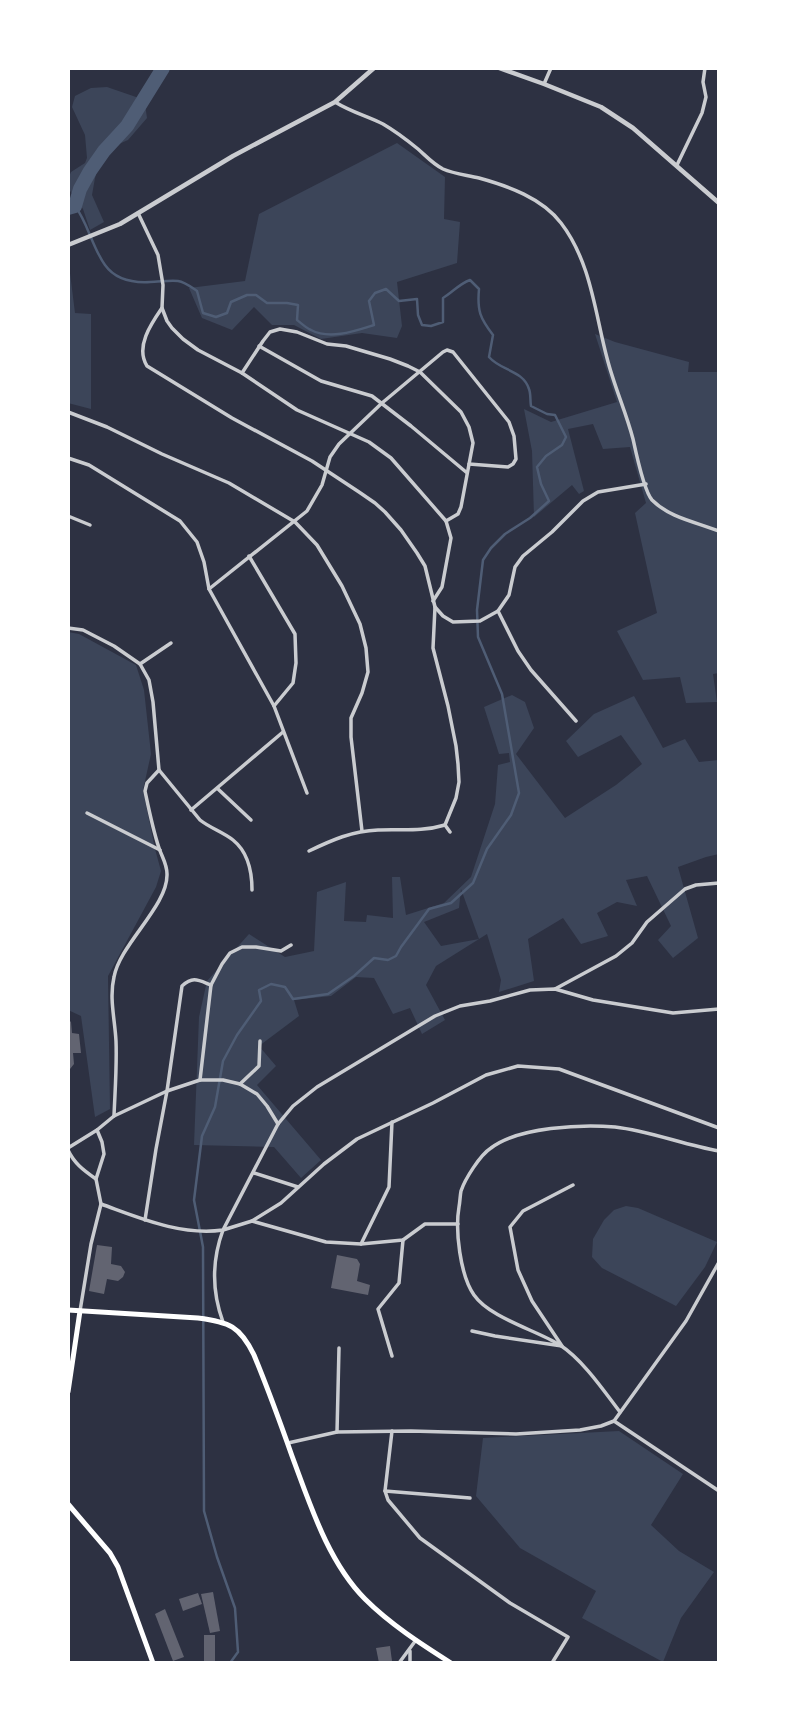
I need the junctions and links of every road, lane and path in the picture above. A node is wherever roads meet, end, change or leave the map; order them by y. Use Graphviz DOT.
graph roads {
  1 [pos="374,68"];
  2 [pos="499,68"];
  3 [pos="551,68"];
  4 [pos="705,68"];
  5 [pos="544,84"];
  6 [pos="335,102"];
  7 [pos="677,165"];
  8 [pos="719,202"];
  9 [pos="138,213"];
  10 [pos="68,245"];
  11 [pos="162,308"];
  12 [pos="259,346"];
  13 [pos="419,372"];
  14 [pos="242,373"];
  15 [pos="382,403"];
  16 [pos="68,412"];
  17 [pos="350,433"];
  18 [pos="68,458"];
  19 [pos="469,464"];
  20 [pos="326,470"];
  21 [pos="466,472"];
  22 [pos="646,484"];
  23 [pos="68,516"];
  24 [pos="446,521"];
  25 [pos="295,522"];
  26 [pos="90,525"];
  27 [pos="719,531"];
  28 [pos="249,556"];
  29 [pos="209,589"];
  30 [pos="433,601"];
  31 [pos="435,607"];
  32 [pos="498,611"];
  33 [pos="68,628"];
  34 [pos="171,643"];
  35 [pos="140,664"];
  36 [pos="274,706"];
  37 [pos="576,721"];
  38 [pos="283,732"];
  39 [pos="159,770"];
  40 [pos="218,789"];
  41 [pos="307,793"];
  42 [pos="191,810"];
  43 [pos="87,813"];
  44 [pos="251,820"];
  45 [pos="445,825"];
  46 [pos="362,831"];
  47 [pos="450,832"];
  48 [pos="160,850"];
  49 [pos="309,851"];
  50 [pos="719,883"];
  51 [pos="252,890"];
  52 [pos="291,945"];
  53 [pos="211,985"];
  54 [pos="555,989"];
  55 [pos="719,1009"];
  56 [pos="260,1041"];
  57 [pos="200,1080"];
  58 [pos="240,1084"];
  59 [pos="167,1091"];
  60 [pos="114,1116"];
  61 [pos="393,1122"];
  62 [pos="278,1124"];
  63 [pos="719,1128"];
  64 [pos="97,1130"];
  65 [pos="68,1149"];
  66 [pos="719,1151"];
  67 [pos="253,1173"];
  68 [pos="96,1179"];
  69 [pos="573,1185"];
  70 [pos="298,1187"];
  71 [pos="101,1204"];
  72 [pos="145,1220"];
  73 [pos="252,1221"];
  74 [pos="458,1224"];
  75 [pos="223,1230"];
  76 [pos="403,1240"];
  77 [pos="361,1244"];
  78 [pos="719,1262"];
  79 [pos="68,1310"];
  80 [pos="80,1311"];
  81 [pos="223,1322"];
  82 [pos="472,1331"];
  83 [pos="562,1346"];
  84 [pos="339,1348"];
  85 [pos="392,1356"];
  86 [pos="68,1392"];
  87 [pos="620,1412"];
  88 [pos="614,1421"];
  89 [pos="392,1431"];
  90 [pos="337,1432"];
  91 [pos="288,1443"];
  92 [pos="385,1491"];
  93 [pos="719,1492"];
  94 [pos="470,1498"];
  95 [pos="68,1504"];
  96 [pos="416,1640"];
  97 [pos="410,1649"];
  98 [pos="153,1663"];
  99 [pos="399,1663"];
  100 [pos="410,1663"];
  101 [pos="451,1663"];
  102 [pos="552,1663"];
  1 -- 6 [label="street"];
  2 -- 5 [label="street"];
  3 -- 5 [label="street"];
  4 -- 7 [label="street"];
  5 -- 7 [label="street"];
  6 -- 9 [label="street"];
  6 -- 22 [label="street"];
  7 -- 8 [label="street"];
  9 -- 10 [label="street"];
  9 -- 11 [label="street"];
  11 -- 14 [label="street"];
  11 -- 20 [label="street"];
  12 -- 13 [label="street"];
  12 -- 14 [label="street"];
  12 -- 15 [label="street"];
  13 -- 15 [label="street"];
  13 -- 19 [label="street"];
  13 -- 19 [label="street"];
  14 -- 17 [label="street"];
  15 -- 17 [label="street"];
  15 -- 21 [label="street"];
  16 -- 25 [label="street"];
  17 -- 20 [label="street"];
  17 -- 24 [label="street"];
  18 -- 29 [label="street"];
  19 -- 21 [label="street"];
  20 -- 25 [label="street"];
  20 -- 30 [label="street"];
  21 -- 24 [label="street"];
  22 -- 27 [label="street"];
  22 -- 32 [label="street"];
  23 -- 26 [label="street"];
  24 -- 30 [label="street"];
  25 -- 28 [label="street"];
  25 -- 46 [label="street"];
  28 -- 29 [label="street"];
  28 -- 36 [label="street"];
  29 -- 36 [label="street"];
  30 -- 31 [label="street"];
  31 -- 32 [label="street"];
  31 -- 45 [label="street"];
  32 -- 37 [label="street"];
  33 -- 35 [label="street"];
  34 -- 35 [label="street"];
  35 -- 39 [label="street"];
  36 -- 38 [label="street"];
  38 -- 40 [label="street"];
  38 -- 41 [label="street"];
  39 -- 42 [label="street"];
  39 -- 48 [label="street"];
  40 -- 42 [label="street"];
  40 -- 44 [label="street"];
  42 -- 51 [label="street"];
  43 -- 48 [label="street"];
  45 -- 46 [label="street"];
  45 -- 47 [label="street"];
  46 -- 49 [label="street"];
  48 -- 60 [label="street"];
  50 -- 54 [label="street"];
  52 -- 53 [label="street"];
  53 -- 57 [label="street"];
  53 -- 59 [label="street"];
  54 -- 55 [label="street"];
  54 -- 62 [label="street"];
  56 -- 58 [label="street"];
  57 -- 58 [label="street"];
  57 -- 59 [label="street"];
  58 -- 62 [label="street"];
  59 -- 60 [label="street"];
  59 -- 72 [label="street"];
  60 -- 64 [label="street"];
  61 -- 63 [label="street"];
  61 -- 70 [label="street"];
  61 -- 77 [label="street"];
  62 -- 67 [label="street"];
  64 -- 65 [label="street"];
  64 -- 68 [label="street"];
  65 -- 68 [label="street"];
  66 -- 74 [label="street"];
  67 -- 70 [label="street"];
  67 -- 75 [label="street"];
  68 -- 71 [label="street"];
  69 -- 83 [label="street"];
  70 -- 73 [label="street"];
  71 -- 72 [label="street"];
  71 -- 80 [label="street"];
  72 -- 75 [label="street"];
  73 -- 75 [label="street"];
  73 -- 77 [label="street"];
  74 -- 76 [label="street"];
  74 -- 83 [label="street"];
  75 -- 81 [label="street"];
  76 -- 77 [label="street"];
  76 -- 85 [label="street"];
  78 -- 87 [label="street"];
  79 -- 80 [label="main road"];
  80 -- 81 [label="main road"];
  80 -- 86 [label="main road"];
  81 -- 91 [label="main road"];
  82 -- 83 [label="street"];
  83 -- 87 [label="street"];
  84 -- 90 [label="street"];
  87 -- 88 [label="street"];
  88 -- 89 [label="street"];
  88 -- 93 [label="street"];
  89 -- 90 [label="street"];
  89 -- 92 [label="street"];
  90 -- 91 [label="street"];
  91 -- 96 [label="main road"];
  92 -- 94 [label="street"];
  92 -- 102 [label="street"];
  95 -- 98 [label="main road"];
  96 -- 97 [label="street"];
  96 -- 101 [label="main road"];
  97 -- 99 [label="street"];
  97 -- 100 [label="street"];
}
